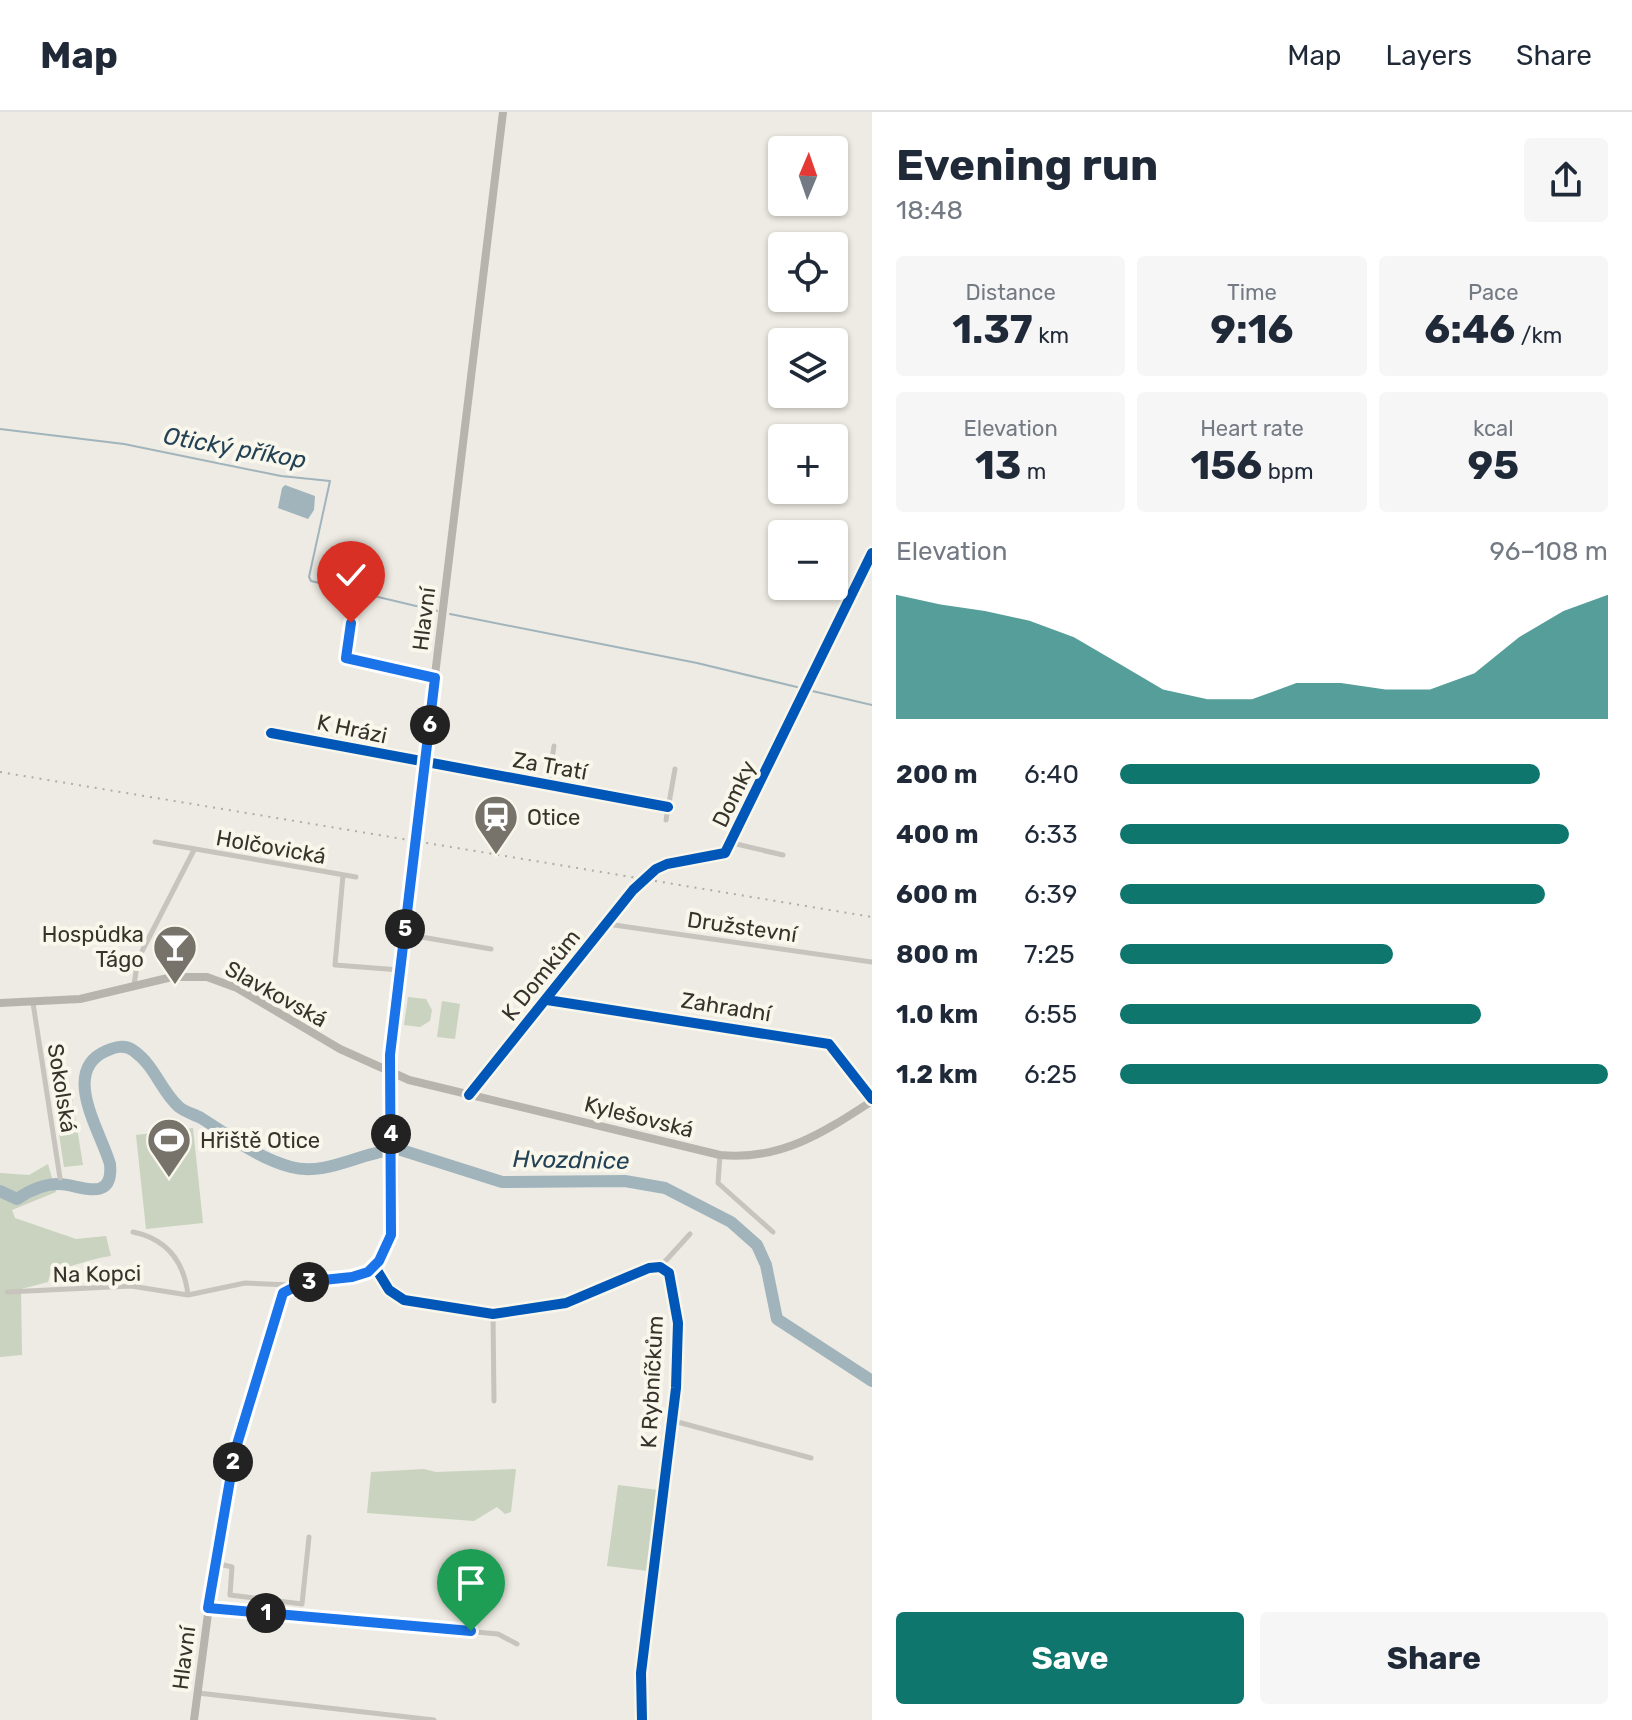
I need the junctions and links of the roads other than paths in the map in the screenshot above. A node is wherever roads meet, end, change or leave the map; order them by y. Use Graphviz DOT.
graph roads {
  1 [pos="503,112"];
  2 [pos="351,623"];
  3 [pos="815,671"];
  4 [pos="435,678"];
  5 [pos="271,733"];
  6 [pos="554,746"];
  7 [pos="425,764"];
  8 [pos="675,769"];
  9 [pos="548,786"];
  10 [pos="668,807"];
  11 [pos="666,820"];
  12 [pos="155,842"];
  13 [pos="732,843"];
  14 [pos="194,850"];
  15 [pos="783,855"];
  16 [pos="343,875"];
  17 [pos="356,877"];
  18 [pos="643,881"];
  19 [pos="607,924"];
  20 [pos="404,934"];
  21 [pos="491,949"];
  22 [pos="872,962"];
  23 [pos="401,970"];
  24 [pos="134,986"];
  25 [pos="547,1000"];
  26 [pos="0,1003"];
  27 [pos="33,1003"];
  28 [pos="389,1072"];
  29 [pos="469,1095"];
  30 [pos="872,1100"];
  31 [pos="720,1155"];
  32 [pos="60,1178"];
  33 [pos="133,1232"];
  34 [pos="773,1232"];
  35 [pos="690,1234"];
  36 [pos="375,1267"];
  37 [pos="660,1267"];
  38 [pos="292,1285"];
  39 [pos="7,1292"];
  40 [pos="188,1295"];
  41 [pos="493,1314"];
  42 [pos="494,1401"];
  43 [pos="674,1421"];
  44 [pos="811,1458"];
  45 [pos="309,1537"];
  46 [pos="215,1563"];
  47 [pos="208,1608"];
  48 [pos="517,1644"];
  49 [pos="197,1693"];
  50 [pos="194,1720"];
  51 [pos="434,1720"];
  52 [pos="642,1720"];
  1 -- 4 [label="main road, Hlavní"];
  2 -- 4 [label="street"];
  3 -- 13 [label="street, Domky"];
  4 -- 7 [label="main road, Hlavní"];
  5 -- 7 [label="street, K Hrázi"];
  6 -- 9 [label="street, Za Tratí"];
  7 -- 9 [label="street, Za Tratí"];
  7 -- 20 [label="main road, Hlavní"];
  8 -- 10 [label="street"];
  9 -- 10 [label="street, Za Tratí"];
  10 -- 11 [label="street"];
  12 -- 14 [label="street, Holčovická"];
  13 -- 15 [label="street, Domky"];
  13 -- 18 [label="street, Domky"];
  14 -- 16 [label="street, Holčovická"];
  14 -- 24 [label="street, Holčovická"];
  16 -- 17 [label="street, Holčovická"];
  16 -- 23 [label="street, Holčovická"];
  18 -- 19 [label="street, K Domkům"];
  19 -- 22 [label="street, Družstevní"];
  19 -- 25 [label="street, K Domkům"];
  20 -- 21 [label="street"];
  20 -- 23 [label="main road, Hlavní"];
  23 -- 28 [label="main road, Hlavní"];
  24 -- 27 [label="main road, Slavkovská"];
  24 -- 28 [label="main road, Slavkovská"];
  25 -- 29 [label="street, K Domkům"];
  25 -- 30 [label="street, Zahradní"];
  26 -- 27 [label="main road, Slavkovská"];
  27 -- 32 [label="street, Sokolská"];
  28 -- 29 [label="main road, Kylešovská"];
  28 -- 36 [label="main road, Hlavní"];
  29 -- 31 [label="main road, Kylešovská"];
  30 -- 31 [label="main road, Kylešovská"];
  31 -- 34 [label="street"];
  33 -- 40 [label="street, Na Kopci"];
  35 -- 37 [label="street"];
  36 -- 38 [label="main road"];
  36 -- 41 [label="main road"];
  37 -- 41 [label="main road"];
  37 -- 43 [label="main road, K Rybníčkům"];
  38 -- 40 [label="street, Na Kopci"];
  38 -- 46 [label="main road, Hlavní"];
  39 -- 40 [label="street, Na Kopci"];
  41 -- 42 [label="street"];
  43 -- 44 [label="street, K Rybníčkům"];
  43 -- 52 [label="main road, K Rybníčkům"];
  45 -- 46 [label="street"];
  46 -- 47 [label="main road, Hlavní"];
  47 -- 48 [label="street"];
  47 -- 49 [label="main road, Hlavní"];
  49 -- 50 [label="main road, Hlavní"];
  49 -- 51 [label="street"];
}
